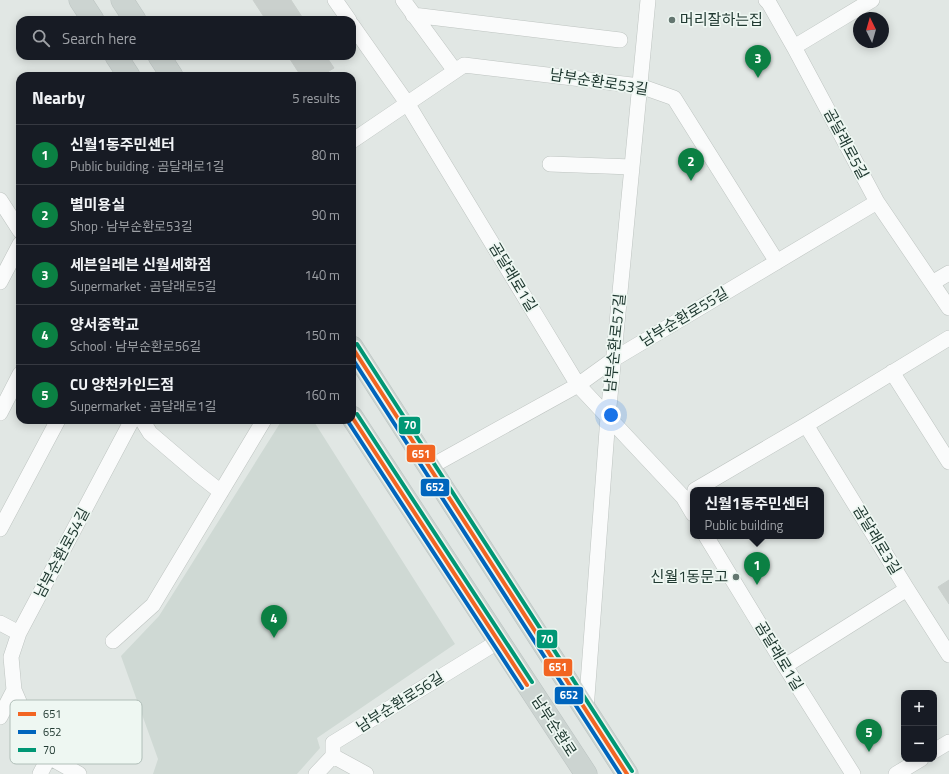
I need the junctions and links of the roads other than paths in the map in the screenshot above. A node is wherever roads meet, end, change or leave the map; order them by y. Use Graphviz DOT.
graph roads {
  1 [pos="80,0"];
  2 [pos="122,0"];
  3 [pos="335,0"];
  4 [pos="403,0"];
  5 [pos="648,0"];
  6 [pos="766,0"];
  7 [pos="872,0"];
  8 [pos="413,15"];
  9 [pos="90,16"];
  10 [pos="132,16"];
  11 [pos="346,16"];
  12 [pos="356,31"];
  13 [pos="620,40"];
  14 [pos="794,47"];
  15 [pos="119,60"];
  16 [pos="162,60"];
  17 [pos="455,71"];
  18 [pos="126,72"];
  19 [pos="169,72"];
  20 [pos="640,86"];
  21 [pos="407,104"];
  22 [pos="356,138"];
  23 [pos="550,164"];
  24 [pos="632,167"];
  25 [pos="0,200"];
  26 [pos="877,202"];
  27 [pos="16,225"];
  28 [pos="16,252"];
  29 [pos="777,262"];
  30 [pos="949,273"];
  31 [pos="0,282"];
  32 [pos="932,283"];
  33 [pos="949,308"];
  34 [pos="949,338"];
  35 [pos="356,353"];
  36 [pos="614,359"];
  37 [pos="892,372"];
  38 [pos="16,382"];
  39 [pos="578,385"];
  40 [pos="0,413"];
  41 [pos="608,417"];
  42 [pos="356,423"];
  43 [pos="56,424"];
  44 [pos="130,424"];
  45 [pos="144,424"];
  46 [pos="262,424"];
  47 [pos="806,425"];
  48 [pos="949,462"];
  49 [pos="430,467"];
  50 [pos="700,487"];
  51 [pos="221,492"];
  52 [pos="690,493"];
  53 [pos="0,529"];
  54 [pos="708,539"];
  55 [pos="907,589"];
  56 [pos="0,623"];
  57 [pos="19,633"];
  58 [pos="113,641"];
  59 [pos="499,641"];
  60 [pos="949,655"];
  61 [pos="784,666"];
  62 [pos="14,690"];
  63 [pos="18,700"];
  64 [pos="586,710"];
  65 [pos="0,717"];
  66 [pos="949,742"];
  67 [pos="937,749"];
  68 [pos="333,756"];
  69 [pos="916,762"];
  70 [pos="45,764"];
  71 [pos="61,764"];
  72 [pos="40,774"];
  73 [pos="79,774"];
  74 [pos="316,774"];
  75 [pos="366,774"];
  76 [pos="586,774"];
  77 [pos="627,774"];
  78 [pos="853,774"];
  79 [pos="896,774"];
  1 -- 9 [label="main road"];
  2 -- 10 [label="main road"];
  3 -- 11 [label="street"];
  4 -- 8 [label="street"];
  5 -- 20 [label="street, 남부순환로57길"];
  6 -- 14 [label="street, 곰달래로5길"];
  7 -- 14 [label="street"];
  8 -- 13 [label="street"];
  8 -- 17 [label="street"];
  12 -- 21 [label="street, 곰달래로1길"];
  14 -- 26 [label="street, 곰달래로5길"];
  15 -- 18 [label="main road"];
  16 -- 19 [label="main road"];
  17 -- 20 [label="street, 남부순환로53길"];
  17 -- 21 [label="street, 남부순환로53길"];
  20 -- 24 [label="street, 남부순환로57길"];
  20 -- 29 [label="street, 남부순환로53길"];
  21 -- 22 [label="street, 남부순환로53길"];
  21 -- 39 [label="street, 곰달래로1길"];
  23 -- 24 [label="street"];
  24 -- 36 [label="street, 남부순환로57길"];
  25 -- 27 [label="street"];
  26 -- 29 [label="street, 남부순환로55길"];
  26 -- 32 [label="street, 곰달래로5길"];
  28 -- 31 [label="street"];
  29 -- 36 [label="street, 남부순환로55길"];
  30 -- 32 [label="street"];
  32 -- 33 [label="street, 곰달래로5길"];
  34 -- 37 [label="street"];
  35 -- 49 [label="main road"];
  36 -- 39 [label="street, 남부순환로55길"];
  36 -- 41 [label="street, 남부순환로57길"];
  37 -- 47 [label="street"];
  37 -- 48 [label="street"];
  38 -- 40 [label="street"];
  39 -- 41 [label="street, 곰달래로1길"];
  39 -- 49 [label="street, 남부순환로55길"];
  41 -- 52 [label="street, 곰달래로1길"];
  41 -- 64 [label="street, 남부순환로57길"];
  42 -- 59 [label="main road, 남부순환로"];
  43 -- 53 [label="street"];
  44 -- 57 [label="street, 남부순환로54길"];
  45 -- 51 [label="street"];
  46 -- 51 [label="street"];
  47 -- 50 [label="street"];
  47 -- 55 [label="street, 곰달래로3길"];
  49 -- 64 [label="main road"];
  51 -- 58 [label="street"];
  54 -- 61 [label="street, 곰달래로1길"];
  55 -- 60 [label="street, 곰달래로3길"];
  55 -- 61 [label="street"];
  56 -- 57 [label="street"];
  57 -- 62 [label="street, 남부순환로54길"];
  59 -- 68 [label="street, 남부순환로56길"];
  59 -- 76 [label="main road, 남부순환로"];
  61 -- 78 [label="street, 곰달래로1길"];
  62 -- 63 [label="street, 남부순환로54길"];
  62 -- 65 [label="street"];
  64 -- 77 [label="main road"];
  66 -- 67 [label="street"];
  68 -- 74 [label="street, 남부순환로56길"];
  68 -- 75 [label="street"];
  69 -- 79 [label="street"];
  70 -- 72 [label="street"];
  71 -- 73 [label="street, 남부순환로54길"];
}
